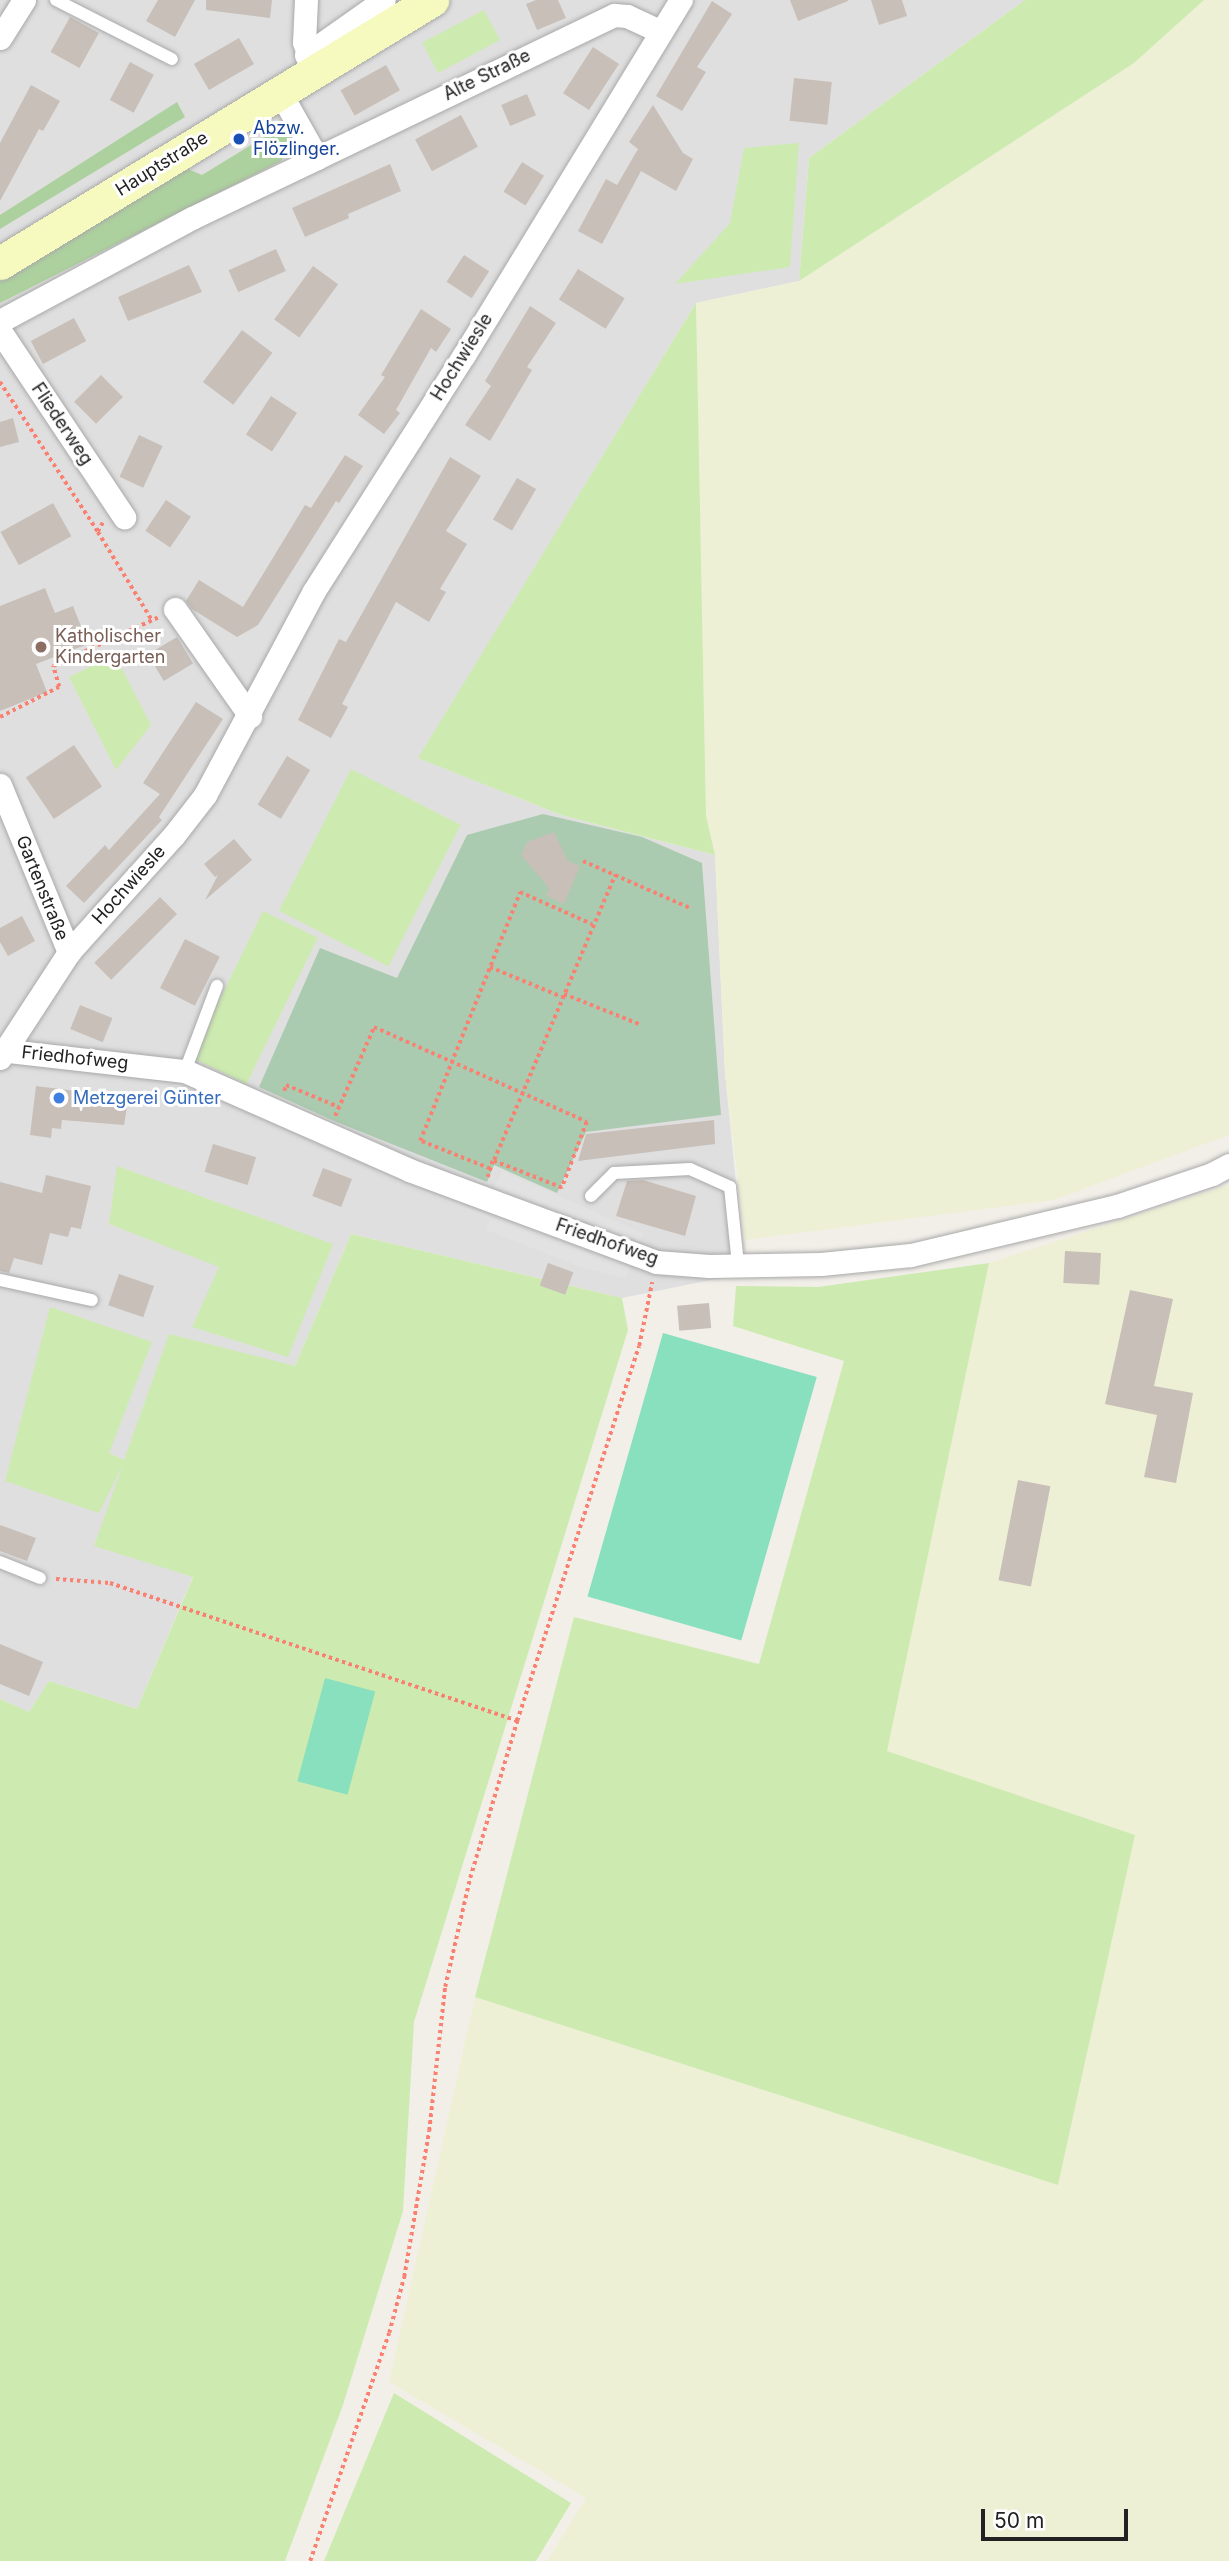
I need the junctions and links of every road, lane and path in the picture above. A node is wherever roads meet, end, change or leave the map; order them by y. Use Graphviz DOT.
graph roads {
  1 [pos="24,0"];
  2 [pos="56,0"];
  3 [pos="306,0"];
  4 [pos="384,0"];
  5 [pos="432,0"];
  6 [pos="681,0"];
  7 [pos="659,31"];
  8 [pos="0,38"];
  9 [pos="172,59"];
  10 [pos="311,64"];
  11 [pos="281,94"];
  12 [pos="317,158"];
  13 [pos="0,263"];
  14 [pos="0,321"];
  15 [pos="0,331"];
  16 [pos="0,382"];
  17 [pos="118,509"];
  18 [pos="98,532"];
  19 [pos="175,610"];
  20 [pos="152,620"];
  21 [pos="250,716"];
  22 [pos="0,717"];
  23 [pos="0,785"];
  24 [pos="583,861"];
  25 [pos="615,875"];
  26 [pos="690,908"];
  27 [pos="592,924"];
  28 [pos="69,952"];
  29 [pos="490,967"];
  30 [pos="218,986"];
  31 [pos="563,995"];
  32 [pos="639,1024"];
  33 [pos="1,1053"];
  34 [pos="452,1062"];
  35 [pos="185,1071"];
  36 [pos="523,1093"];
  37 [pos="339,1107"];
  38 [pos="275,1111"];
  39 [pos="328,1134"];
  40 [pos="493,1161"];
  41 [pos="1229,1165"];
  42 [pos="490,1169"];
  43 [pos="591,1196"];
  44 [pos="480,1197"];
  45 [pos="656,1262"];
  46 [pos="738,1265"];
  47 [pos="0,1280"];
  48 [pos="92,1300"];
  49 [pos="0,1562"];
  50 [pos="40,1578"];
  51 [pos="517,1721"];
  52 [pos="310,2561"];
  1 -- 8 [label="street"];
  2 -- 9 [label="lane"];
  3 -- 10 [label="street"];
  4 -- 10 [label="street"];
  5 -- 10 [label="street, Hauptstraße"];
  6 -- 7 [label="street, Hochwiesle"];
  7 -- 12 [label="street, Alte Straße"];
  7 -- 21 [label="street, Hochwiesle"];
  10 -- 11 [label="street, Hauptstraße"];
  11 -- 12 [label="street"];
  11 -- 13 [label="street, Hauptstraße"];
  12 -- 14 [label="street, Alte Straße"];
  15 -- 17 [label="street, Fliederweg"];
  16 -- 18 [label="path"];
  17 -- 18 [label="path"];
  18 -- 20 [label="path"];
  19 -- 20 [label="path"];
  19 -- 21 [label="street"];
  20 -- 22 [label="path"];
  21 -- 28 [label="street, Hochwiesle"];
  23 -- 28 [label="street, Gartenstraße"];
  24 -- 25 [label="path"];
  25 -- 26 [label="path"];
  25 -- 27 [label="path"];
  27 -- 29 [label="path"];
  27 -- 31 [label="path"];
  28 -- 33 [label="street, Hochwiesle"];
  29 -- 31 [label="path"];
  29 -- 34 [label="path"];
  30 -- 35 [label="lane"];
  31 -- 32 [label="path"];
  31 -- 36 [label="path"];
  33 -- 35 [label="street, Friedhofweg"];
  34 -- 36 [label="path"];
  34 -- 37 [label="path"];
  34 -- 42 [label="path"];
  35 -- 38 [label="street, Friedhofweg"];
  36 -- 40 [label="path"];
  36 -- 40 [label="path"];
  37 -- 38 [label="path"];
  37 -- 39 [label="path"];
  38 -- 39 [label="street, Friedhofweg"];
  39 -- 44 [label="street, Friedhofweg"];
  40 -- 42 [label="path"];
  41 -- 46 [label="street, Friedhofweg"];
  42 -- 44 [label="path"];
  43 -- 46 [label="lane"];
  44 -- 45 [label="street, Friedhofweg"];
  45 -- 46 [label="street, Friedhofweg"];
  45 -- 51 [label="path"];
  47 -- 48 [label="lane"];
  49 -- 50 [label="lane"];
  50 -- 51 [label="path"];
  51 -- 52 [label="path"];
}
